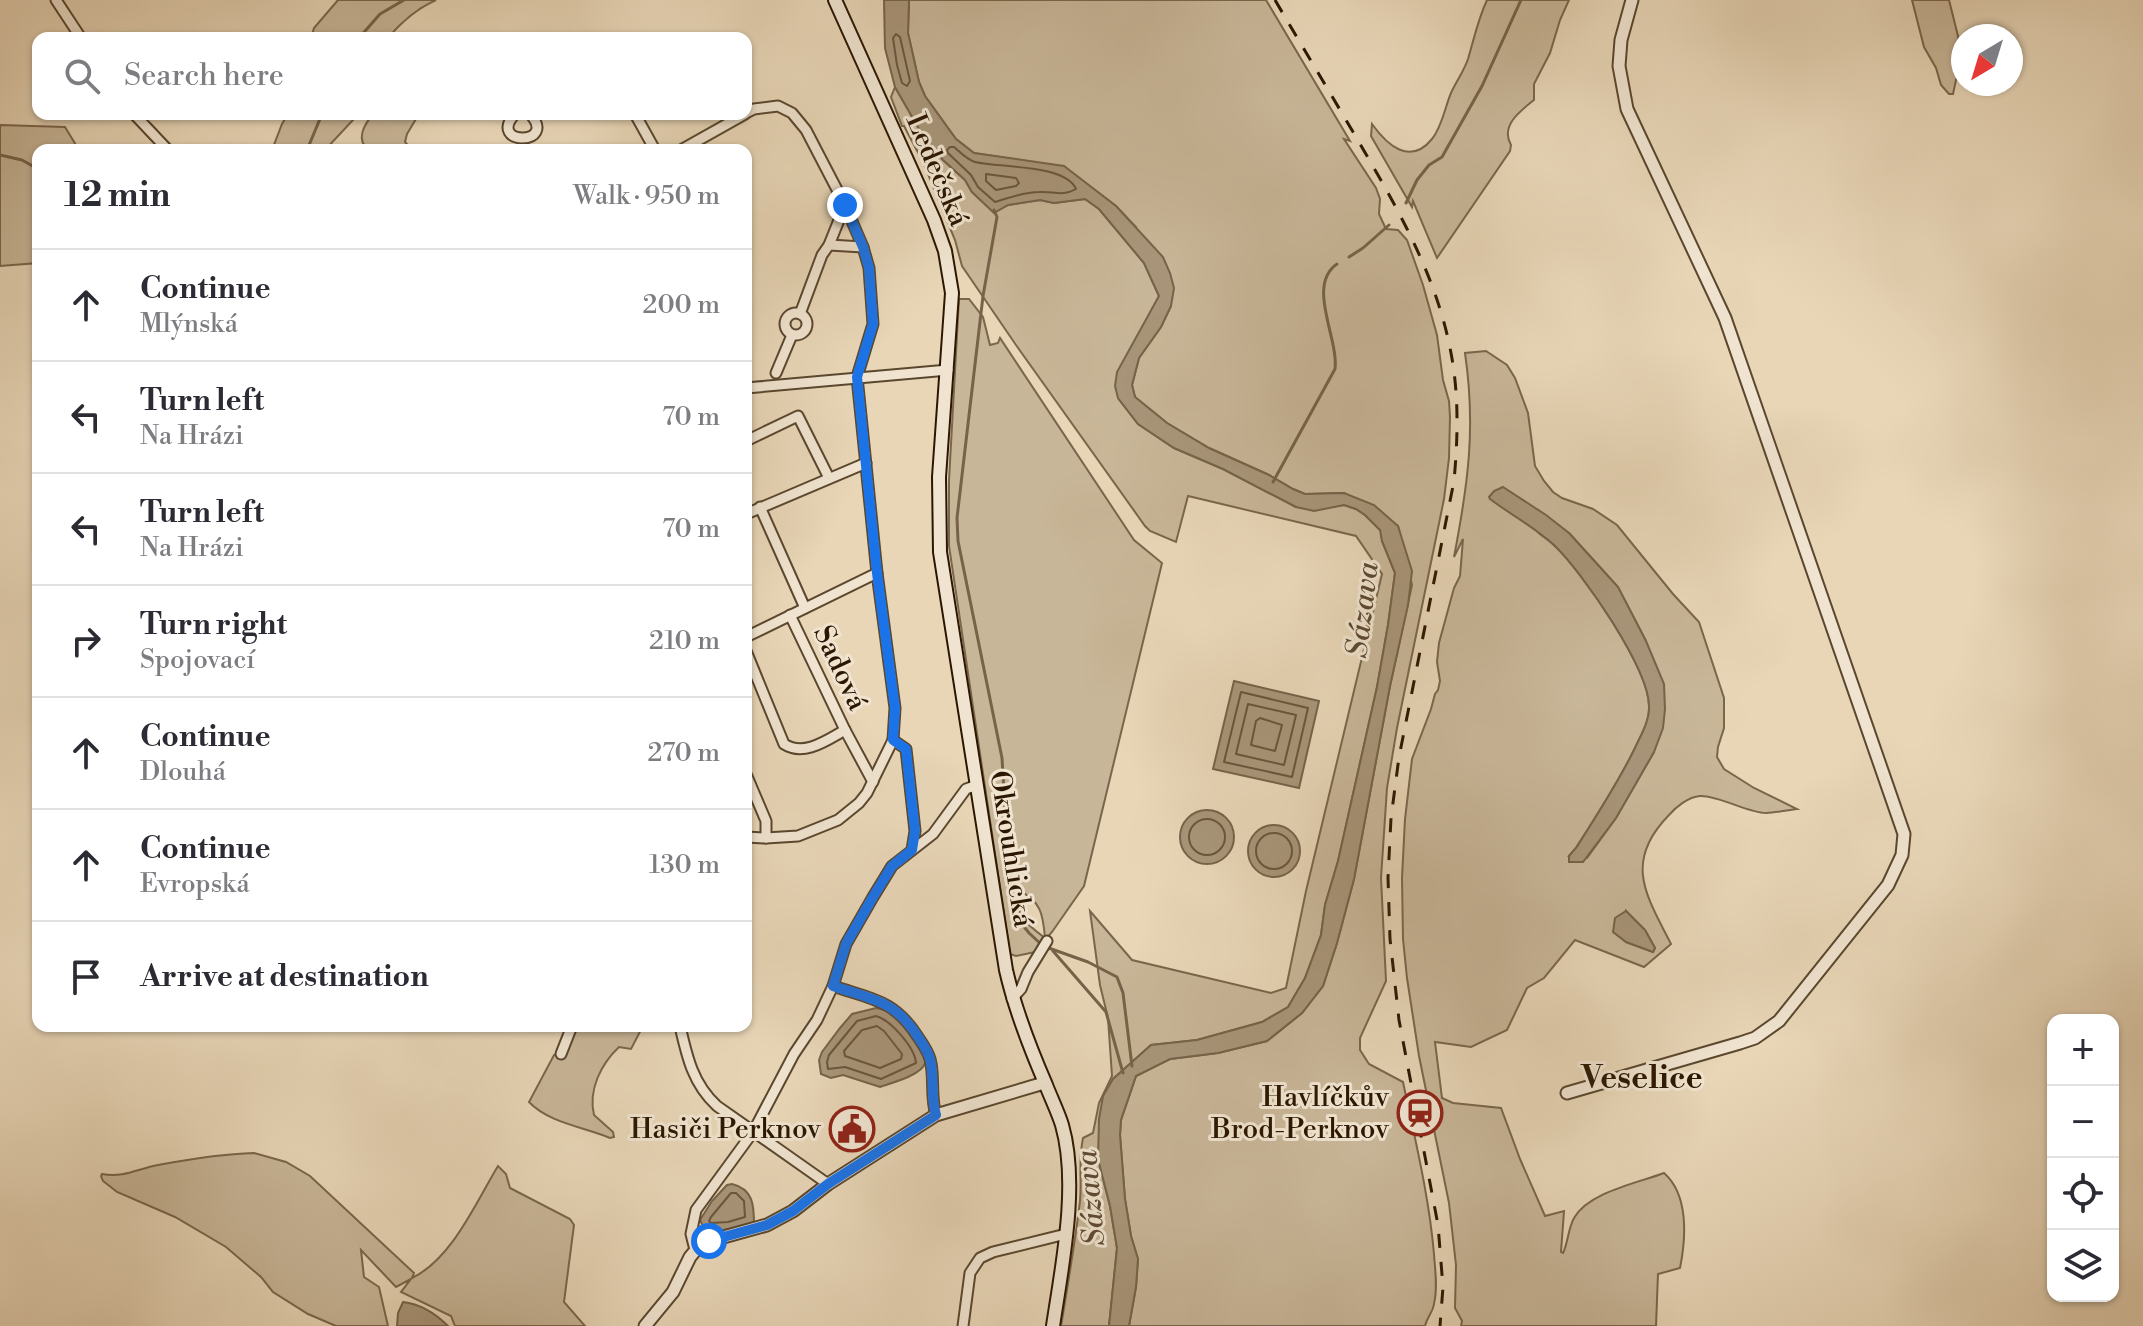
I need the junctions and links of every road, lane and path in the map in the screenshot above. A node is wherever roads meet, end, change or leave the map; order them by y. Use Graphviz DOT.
graph roads {
  1 [pos="56,0"];
  2 [pos="835,0"];
  3 [pos="1632,0"];
  4 [pos="77,32"];
  5 [pos="752,110"];
  6 [pos="140,120"];
  7 [pos="510,120"];
  8 [pos="535,120"];
  9 [pos="638,120"];
  10 [pos="735,120"];
  11 [pos="528,138"];
  12 [pos="162,144"];
  13 [pos="531,144"];
  14 [pos="652,144"];
  15 [pos="692,144"];
  16 [pos="845,205"];
  17 [pos="829,245"];
  18 [pos="863,247"];
  19 [pos="800,314"];
  20 [pos="792,335"];
  21 [pos="948,370"];
  22 [pos="776,373"];
  23 [pos="857,377"];
  24 [pos="752,387"];
  25 [pos="752,438"];
  26 [pos="866,463"];
  27 [pos="829,478"];
  28 [pos="760,507"];
  29 [pos="752,511"];
  30 [pos="877,573"];
  31 [pos="805,608"];
  32 [pos="790,615"];
  33 [pos="752,634"];
  34 [pos="752,666"];
  35 [pos="845,730"];
  36 [pos="893,740"];
  37 [pos="873,782"];
  38 [pos="977,785"];
  39 [pos="752,788"];
  40 [pos="752,837"];
  41 [pos="766,838"];
  42 [pos="912,850"];
  43 [pos="1047,941"];
  44 [pos="833,986"];
  45 [pos="1012,999"];
  46 [pos="570,1032"];
  47 [pos="682,1032"];
  48 [pos="561,1054"];
  49 [pos="1044,1083"];
  50 [pos="1567,1093"];
  51 [pos="936,1115"];
  52 [pos="753,1132"];
  53 [pos="828,1184"];
  54 [pos="1066,1234"];
  55 [pos="695,1250"];
  56 [pos="645,1326"];
  57 [pos="963,1326"];
  58 [pos="1053,1326"];
  1 -- 4 [label="street"];
  2 -- 21 [label="main road, Ledečská"];
  3 -- 50 [label="street"];
  5 -- 16 [label="street"];
  6 -- 12 [label="street"];
  7 -- 11 [label="street"];
  8 -- 11 [label="street"];
  9 -- 14 [label="street"];
  10 -- 15 [label="street"];
  11 -- 13 [label="street"];
  16 -- 17 [label="street"];
  16 -- 18 [label="street"];
  17 -- 18 [label="street"];
  17 -- 19 [label="street"];
  18 -- 23 [label="street"];
  19 -- 20 [label="street"];
  19 -- 20 [label="street"];
  20 -- 22 [label="street"];
  21 -- 23 [label="street"];
  21 -- 38 [label="main road, Okrouhlická"];
  23 -- 24 [label="street"];
  23 -- 26 [label="street"];
  25 -- 27 [label="street"];
  26 -- 27 [label="street"];
  26 -- 30 [label="street"];
  27 -- 28 [label="street"];
  28 -- 29 [label="street"];
  28 -- 31 [label="street"];
  30 -- 31 [label="street"];
  30 -- 36 [label="street"];
  31 -- 32 [label="street"];
  32 -- 33 [label="street"];
  32 -- 35 [label="street, Sadová"];
  34 -- 35 [label="street"];
  35 -- 37 [label="street, Sadová"];
  36 -- 37 [label="street"];
  36 -- 42 [label="street"];
  37 -- 41 [label="street"];
  38 -- 42 [label="street"];
  38 -- 45 [label="main road, Okrouhlická"];
  39 -- 41 [label="street"];
  40 -- 41 [label="street"];
  42 -- 44 [label="street"];
  43 -- 45 [label="street"];
  44 -- 51 [label="street"];
  44 -- 52 [label="street"];
  45 -- 49 [label="main road, Okrouhlická"];
  46 -- 48 [label="street"];
  47 -- 52 [label="street"];
  49 -- 51 [label="street"];
  49 -- 54 [label="main road, Okrouhlická"];
  51 -- 53 [label="street"];
  52 -- 53 [label="street"];
  52 -- 55 [label="street"];
  53 -- 55 [label="street"];
  54 -- 57 [label="street"];
  54 -- 58 [label="main road, Okrouhlická"];
  55 -- 56 [label="street"];
}
